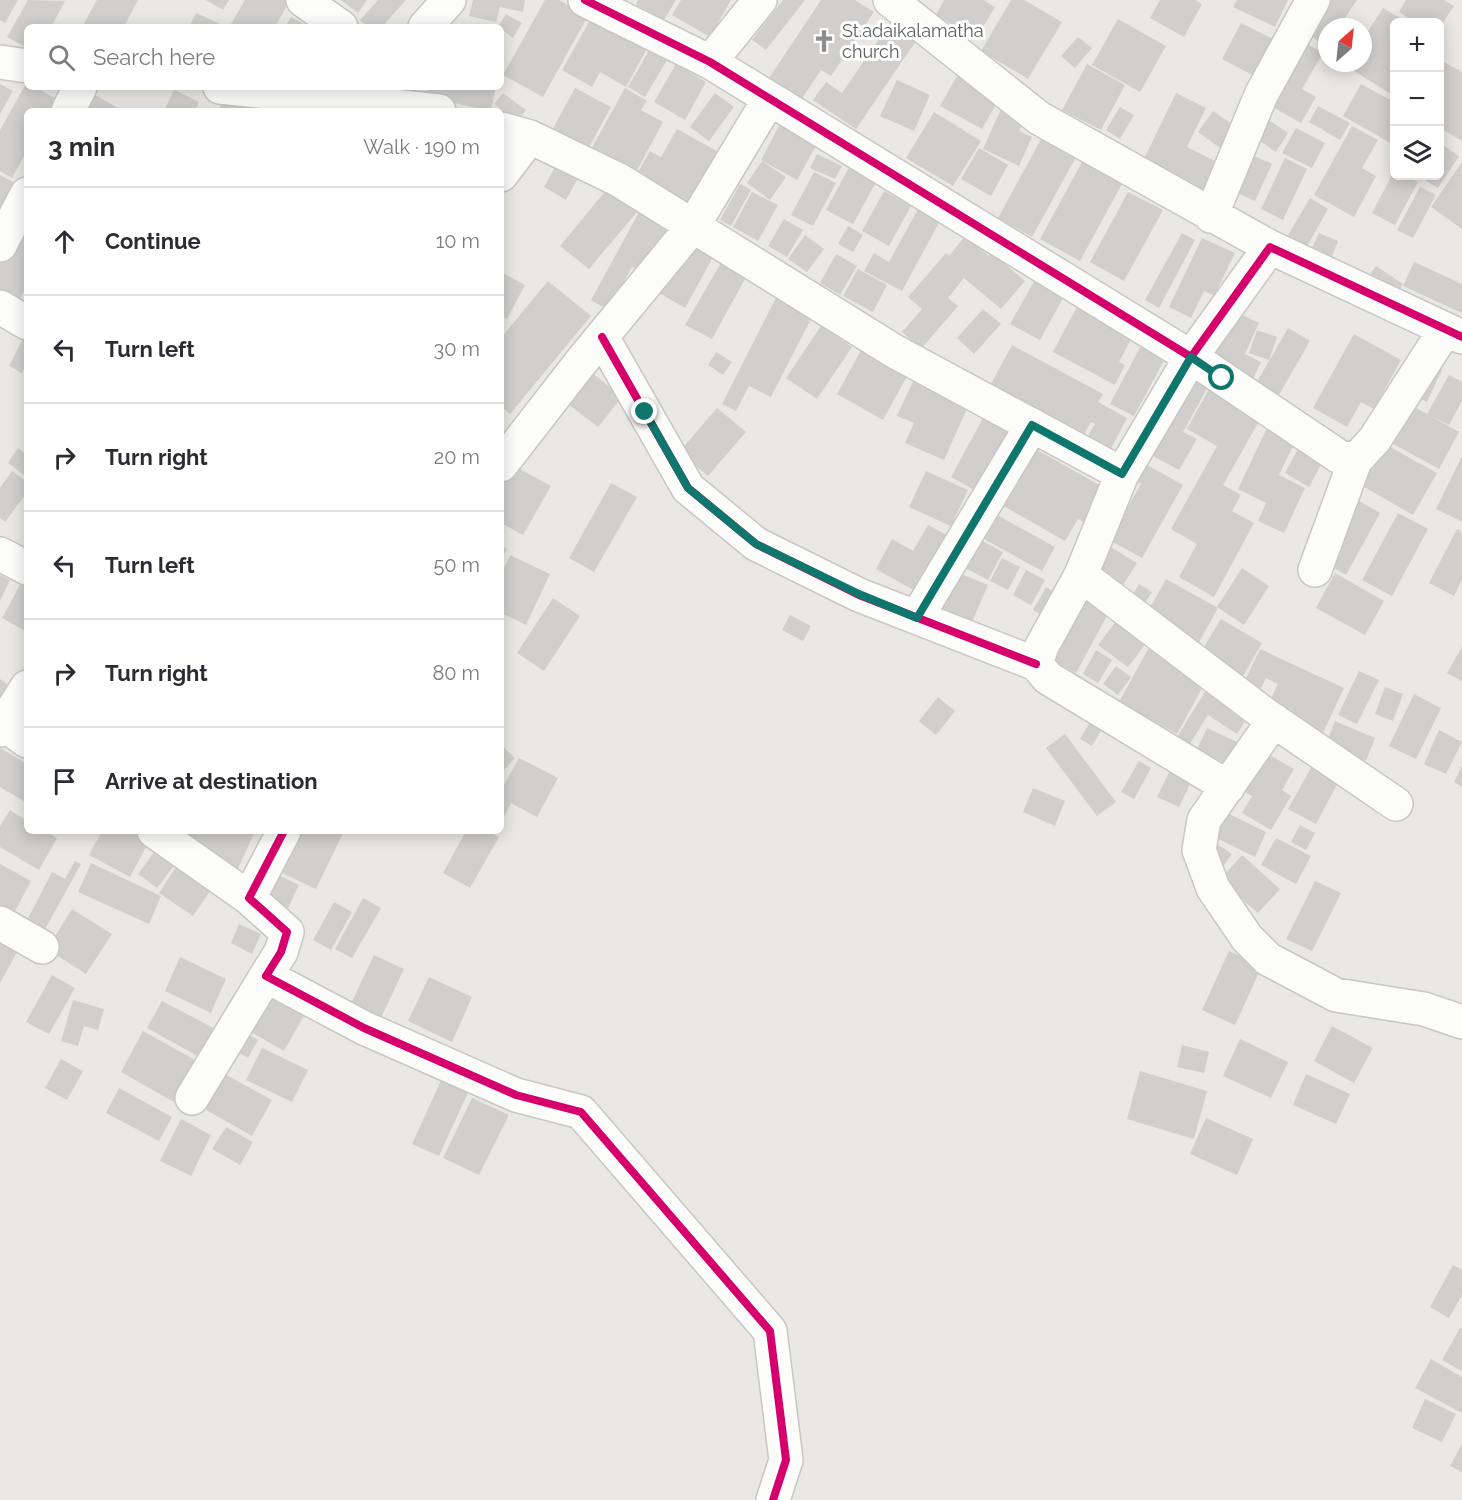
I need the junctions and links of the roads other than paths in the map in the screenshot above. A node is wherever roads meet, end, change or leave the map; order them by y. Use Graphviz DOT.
graph roads {
  1 [pos="303,0"];
  2 [pos="449,0"];
  3 [pos="585,0"];
  4 [pos="760,0"];
  5 [pos="890,0"];
  6 [pos="1313,0"];
  7 [pos="337,24"];
  8 [pos="428,24"];
  9 [pos="0,62"];
  10 [pos="710,62"];
  11 [pos="24,66"];
  12 [pos="78,90"];
  13 [pos="282,90"];
  14 [pos="365,94"];
  15 [pos="768,100"];
  16 [pos="70,108"];
  17 [pos="426,108"];
  18 [pos="515,133"];
  19 [pos="504,166"];
  20 [pos="24,200"];
  21 [pos="1211,216"];
  22 [pos="693,226"];
  23 [pos="0,245"];
  24 [pos="1270,247"];
  25 [pos="0,307"];
  26 [pos="24,321"];
  27 [pos="1454,333"];
  28 [pos="602,337"];
  29 [pos="1191,357"];
  30 [pos="1032,425"];
  31 [pos="504,461"];
  32 [pos="1355,461"];
  33 [pos="1122,474"];
  34 [pos="0,554"];
  35 [pos="24,566"];
  36 [pos="1315,570"];
  37 [pos="1081,575"];
  38 [pos="917,618"];
  39 [pos="1036,664"];
  40 [pos="24,695"];
  41 [pos="1274,720"];
  42 [pos="10,732"];
  43 [pos="1228,787"];
  44 [pos="1396,804"];
  45 [pos="158,834"];
  46 [pos="282,834"];
  47 [pos="249,898"];
  48 [pos="0,923"];
  49 [pos="42,947"];
  50 [pos="266,976"];
  51 [pos="1462,1022"];
  52 [pos="192,1098"];
  53 [pos="773,1500"];
  1 -- 7 [label="street"];
  2 -- 8 [label="street"];
  3 -- 10 [label="street"];
  4 -- 10 [label="street"];
  5 -- 21 [label="street"];
  6 -- 21 [label="street"];
  9 -- 11 [label="street"];
  10 -- 15 [label="street"];
  12 -- 16 [label="street"];
  13 -- 14 [label="street"];
  14 -- 17 [label="street"];
  15 -- 22 [label="street"];
  15 -- 29 [label="street"];
  18 -- 19 [label="street"];
  18 -- 22 [label="street"];
  20 -- 23 [label="street"];
  21 -- 24 [label="street"];
  22 -- 28 [label="street"];
  22 -- 30 [label="street"];
  24 -- 27 [label="street"];
  24 -- 29 [label="street"];
  25 -- 26 [label="street"];
  27 -- 32 [label="street"];
  28 -- 31 [label="street"];
  28 -- 38 [label="street"];
  29 -- 32 [label="street"];
  29 -- 33 [label="street"];
  30 -- 33 [label="street"];
  30 -- 38 [label="street"];
  32 -- 36 [label="street"];
  33 -- 37 [label="street"];
  34 -- 35 [label="street"];
  37 -- 39 [label="street"];
  37 -- 41 [label="street"];
  38 -- 39 [label="street"];
  39 -- 43 [label="street"];
  40 -- 42 [label="street"];
  41 -- 43 [label="street"];
  41 -- 44 [label="street"];
  43 -- 51 [label="street"];
  45 -- 47 [label="street"];
  46 -- 47 [label="street"];
  47 -- 50 [label="street"];
  48 -- 49 [label="street"];
  50 -- 52 [label="street"];
  50 -- 53 [label="street"];
}
